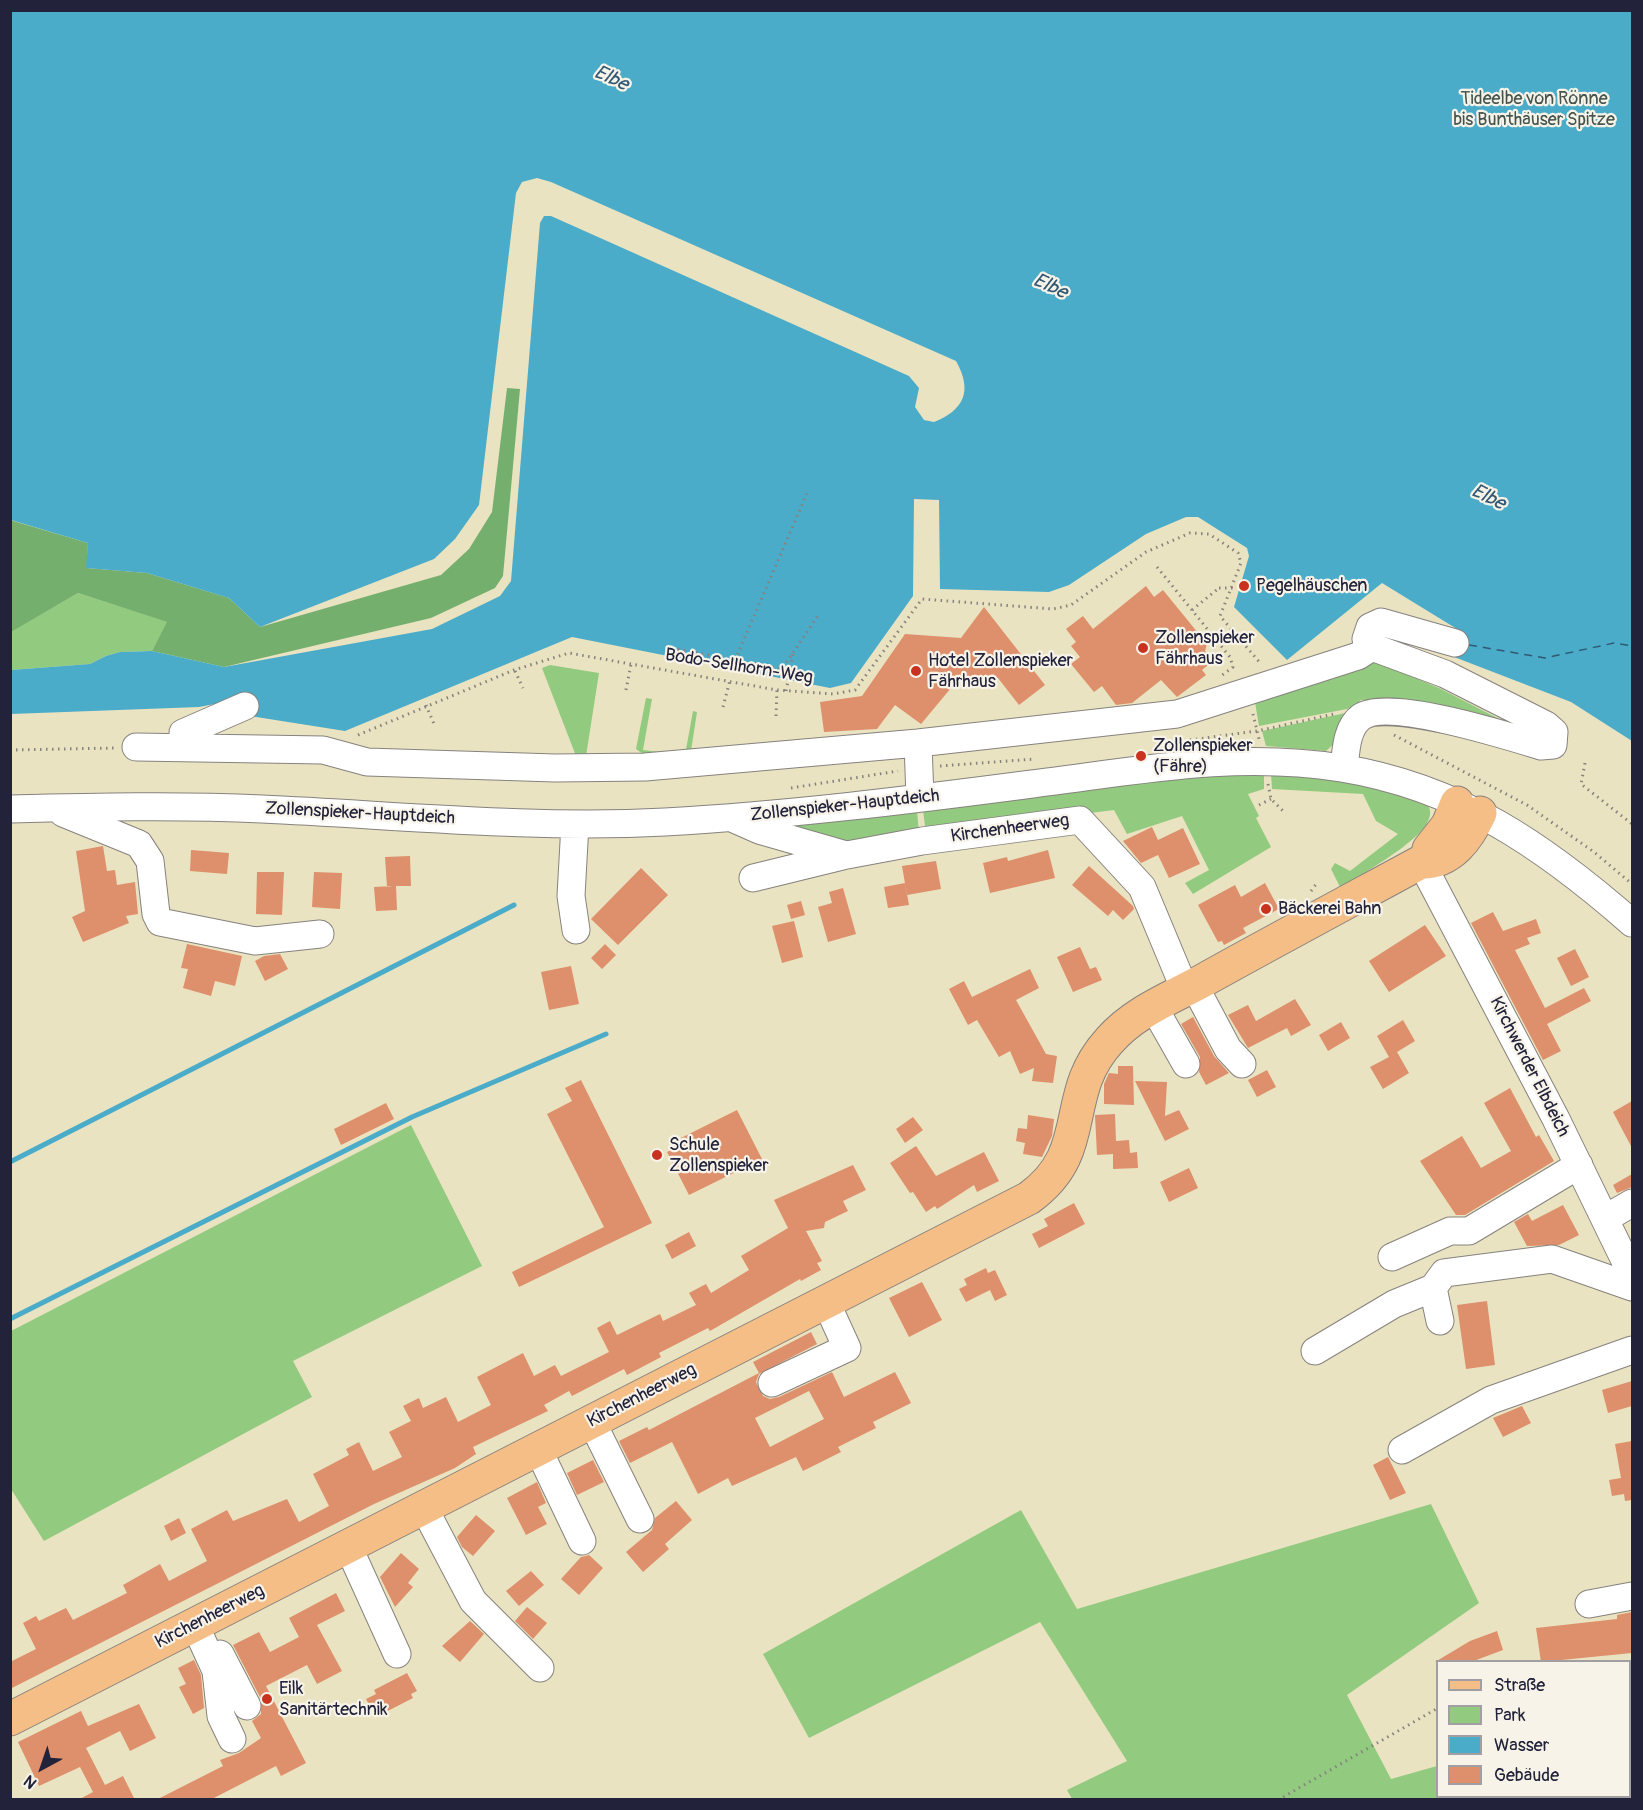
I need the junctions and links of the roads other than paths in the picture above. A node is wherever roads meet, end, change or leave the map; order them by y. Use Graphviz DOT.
graph roads {
  1 [pos="1455,643"];
  2 [pos="1372,647"];
  3 [pos="245,706"];
  4 [pos="136,747"];
  5 [pos="183,747"];
  6 [pos="918,755"];
  7 [pos="1344,768"];
  8 [pos="920,798"];
  9 [pos="51,808"];
  10 [pos="1469,808"];
  11 [pos="10,809"];
  12 [pos="731,818"];
  13 [pos="575,824"];
  14 [pos="847,855"];
  15 [pos="1421,862"];
  16 [pos="753,878"];
  17 [pos="1632,923"];
  18 [pos="576,930"];
  19 [pos="320,934"];
  20 [pos="1190,988"];
  21 [pos="1154,1006"];
  22 [pos="1186,1064"];
  23 [pos="1242,1064"];
  24 [pos="1579,1165"];
  25 [pos="1632,1203"];
  26 [pos="1606,1218"];
  27 [pos="1392,1257"];
  28 [pos="1632,1275"];
  29 [pos="1632,1287"];
  30 [pos="1433,1288"];
  31 [pos="826,1302"];
  32 [pos="1440,1321"];
  33 [pos="1632,1350"];
  34 [pos="1315,1351"];
  35 [pos="772,1383"];
  36 [pos="592,1422"];
  37 [pos="538,1449"];
  38 [pos="1402,1450"];
  39 [pos="424,1508"];
  40 [pos="640,1519"];
  41 [pos="582,1540"];
  42 [pos="348,1546"];
  43 [pos="1632,1596"];
  44 [pos="1589,1604"];
  45 [pos="199,1623"];
  46 [pos="397,1654"];
  47 [pos="540,1668"];
  48 [pos="247,1706"];
  49 [pos="10,1719"];
  50 [pos="232,1739"];
  1 -- 2 [label="street"];
  2 -- 6 [label="street"];
  2 -- 7 [label="street"];
  3 -- 5 [label="street"];
  4 -- 5 [label="street"];
  5 -- 6 [label="street"];
  6 -- 8 [label="street"];
  7 -- 8 [label="street, Zollenspieker-Hauptdeich"];
  7 -- 10 [label="street, Zollenspieker-Hauptdeich"];
  8 -- 12 [label="street, Zollenspieker-Hauptdeich"];
  9 -- 11 [label="street, Zollenspieker-Hauptdeich"];
  9 -- 13 [label="street, Zollenspieker-Hauptdeich"];
  9 -- 19 [label="street"];
  10 -- 15 [label="main road, Kirchenheerweg"];
  10 -- 17 [label="street, Zollenspieker-Hauptdeich"];
  12 -- 13 [label="street, Zollenspieker-Hauptdeich"];
  12 -- 14 [label="street, Kirchenheerweg"];
  13 -- 18 [label="street"];
  14 -- 16 [label="street, Kirchenheerweg"];
  14 -- 20 [label="street, Kirchenheerweg"];
  15 -- 20 [label="main road, Kirchenheerweg"];
  15 -- 24 [label="street, Kirchwerder Elbdeich"];
  20 -- 21 [label="main road, Kirchenheerweg"];
  20 -- 23 [label="street"];
  21 -- 22 [label="street"];
  21 -- 31 [label="main road, Kirchenheerweg"];
  24 -- 26 [label="street, Kirchwerder Elbdeich"];
  24 -- 27 [label="street"];
  25 -- 26 [label="street"];
  26 -- 28 [label="street, Kirchwerder Elbdeich"];
  29 -- 30 [label="street"];
  30 -- 32 [label="street"];
  30 -- 34 [label="street"];
  31 -- 35 [label="street"];
  31 -- 36 [label="main road, Kirchenheerweg"];
  33 -- 38 [label="street"];
  36 -- 37 [label="main road, Kirchenheerweg"];
  36 -- 40 [label="street"];
  37 -- 39 [label="main road, Kirchenheerweg"];
  37 -- 41 [label="street"];
  39 -- 42 [label="main road, Kirchenheerweg"];
  39 -- 47 [label="street"];
  42 -- 45 [label="main road, Kirchenheerweg"];
  42 -- 46 [label="street"];
  43 -- 44 [label="street"];
  45 -- 48 [label="street"];
  45 -- 49 [label="main road, Kirchenheerweg"];
  45 -- 50 [label="street"];
}
